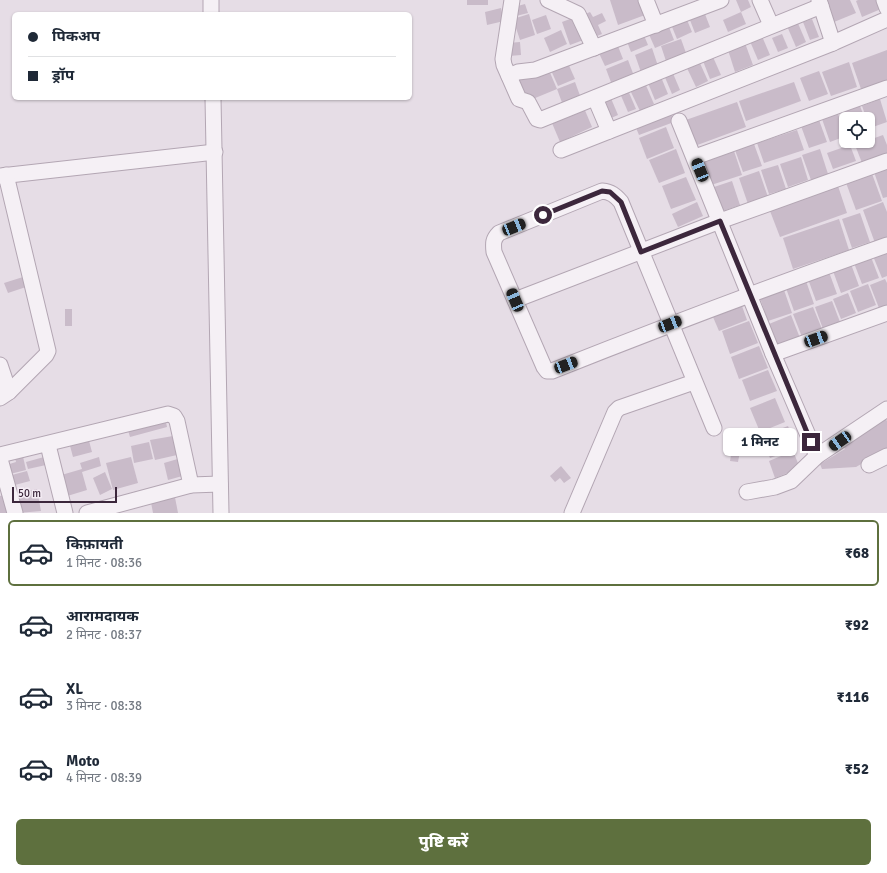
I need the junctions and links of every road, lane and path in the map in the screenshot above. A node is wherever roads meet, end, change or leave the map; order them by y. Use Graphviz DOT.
graph roads {
  1 [pos="211,0"];
  2 [pos="512,0"];
  3 [pos="548,0"];
  4 [pos="646,0"];
  5 [pos="721,0"];
  6 [pos="760,0"];
  7 [pos="884,0"];
  8 [pos="820,3"];
  9 [pos="700,4"];
  10 [pos="887,8"];
  11 [pos="211,12"];
  12 [pos="887,19"];
  13 [pos="656,25"];
  14 [pos="771,25"];
  15 [pos="833,43"];
  16 [pos="594,48"];
  17 [pos="509,76"];
  18 [pos="887,88"];
  19 [pos="595,98"];
  20 [pos="213,100"];
  21 [pos="679,121"];
  22 [pos="609,131"];
  23 [pos="561,150"];
  24 [pos="215,152"];
  25 [pos="695,157"];
  26 [pos="887,161"];
  27 [pos="3,176"];
  28 [pos="720,221"];
  29 [pos="887,246"];
  30 [pos="641,252"];
  31 [pos="750,294"];
  32 [pos="515,300"];
  33 [pos="887,313"];
  34 [pos="670,324"];
  35 [pos="774,354"];
  36 [pos="0,365"];
  37 [pos="694,382"];
  38 [pos="4,395"];
  39 [pos="887,409"];
  40 [pos="714,428"];
  41 [pos="48,445"];
  42 [pos="0,455"];
  43 [pos="817,456"];
  44 [pos="887,456"];
  45 [pos="0,459"];
  46 [pos="869,465"];
  47 [pos="220,484"];
  48 [pos="191,485"];
  49 [pos="747,492"];
  50 [pos="15,513"];
  51 [pos="65,513"];
  52 [pos="87,513"];
  53 [pos="221,513"];
  54 [pos="572,513"];
  1 -- 11 [label="street"];
  2 -- 17 [label="street"];
  3 -- 16 [label="street"];
  4 -- 13 [label="street"];
  5 -- 9 [label="street"];
  6 -- 14 [label="street"];
  7 -- 10 [label="street"];
  8 -- 14 [label="street"];
  8 -- 15 [label="street"];
  9 -- 13 [label="street"];
  12 -- 15 [label="street"];
  13 -- 16 [label="street"];
  14 -- 19 [label="street"];
  15 -- 22 [label="street"];
  16 -- 17 [label="street"];
  17 -- 19 [label="street"];
  18 -- 25 [label="street"];
  19 -- 22 [label="street"];
  20 -- 24 [label="street"];
  21 -- 25 [label="street"];
  22 -- 23 [label="street"];
  24 -- 27 [label="street"];
  24 -- 47 [label="street"];
  25 -- 28 [label="street"];
  26 -- 28 [label="street"];
  27 -- 38 [label="street"];
  28 -- 30 [label="street"];
  28 -- 31 [label="street"];
  29 -- 31 [label="street"];
  30 -- 32 [label="street"];
  30 -- 32 [label="street"];
  30 -- 34 [label="street"];
  31 -- 34 [label="street"];
  31 -- 35 [label="street"];
  32 -- 34 [label="street"];
  33 -- 35 [label="street"];
  34 -- 37 [label="street"];
  35 -- 43 [label="street"];
  36 -- 38 [label="street"];
  37 -- 40 [label="street"];
  37 -- 54 [label="street"];
  39 -- 43 [label="street"];
  41 -- 42 [label="street"];
  41 -- 48 [label="street"];
  41 -- 51 [label="street"];
  43 -- 49 [label="street"];
  44 -- 46 [label="street"];
  45 -- 50 [label="street"];
  47 -- 48 [label="street"];
  47 -- 53 [label="street"];
  48 -- 52 [label="street"];
}
